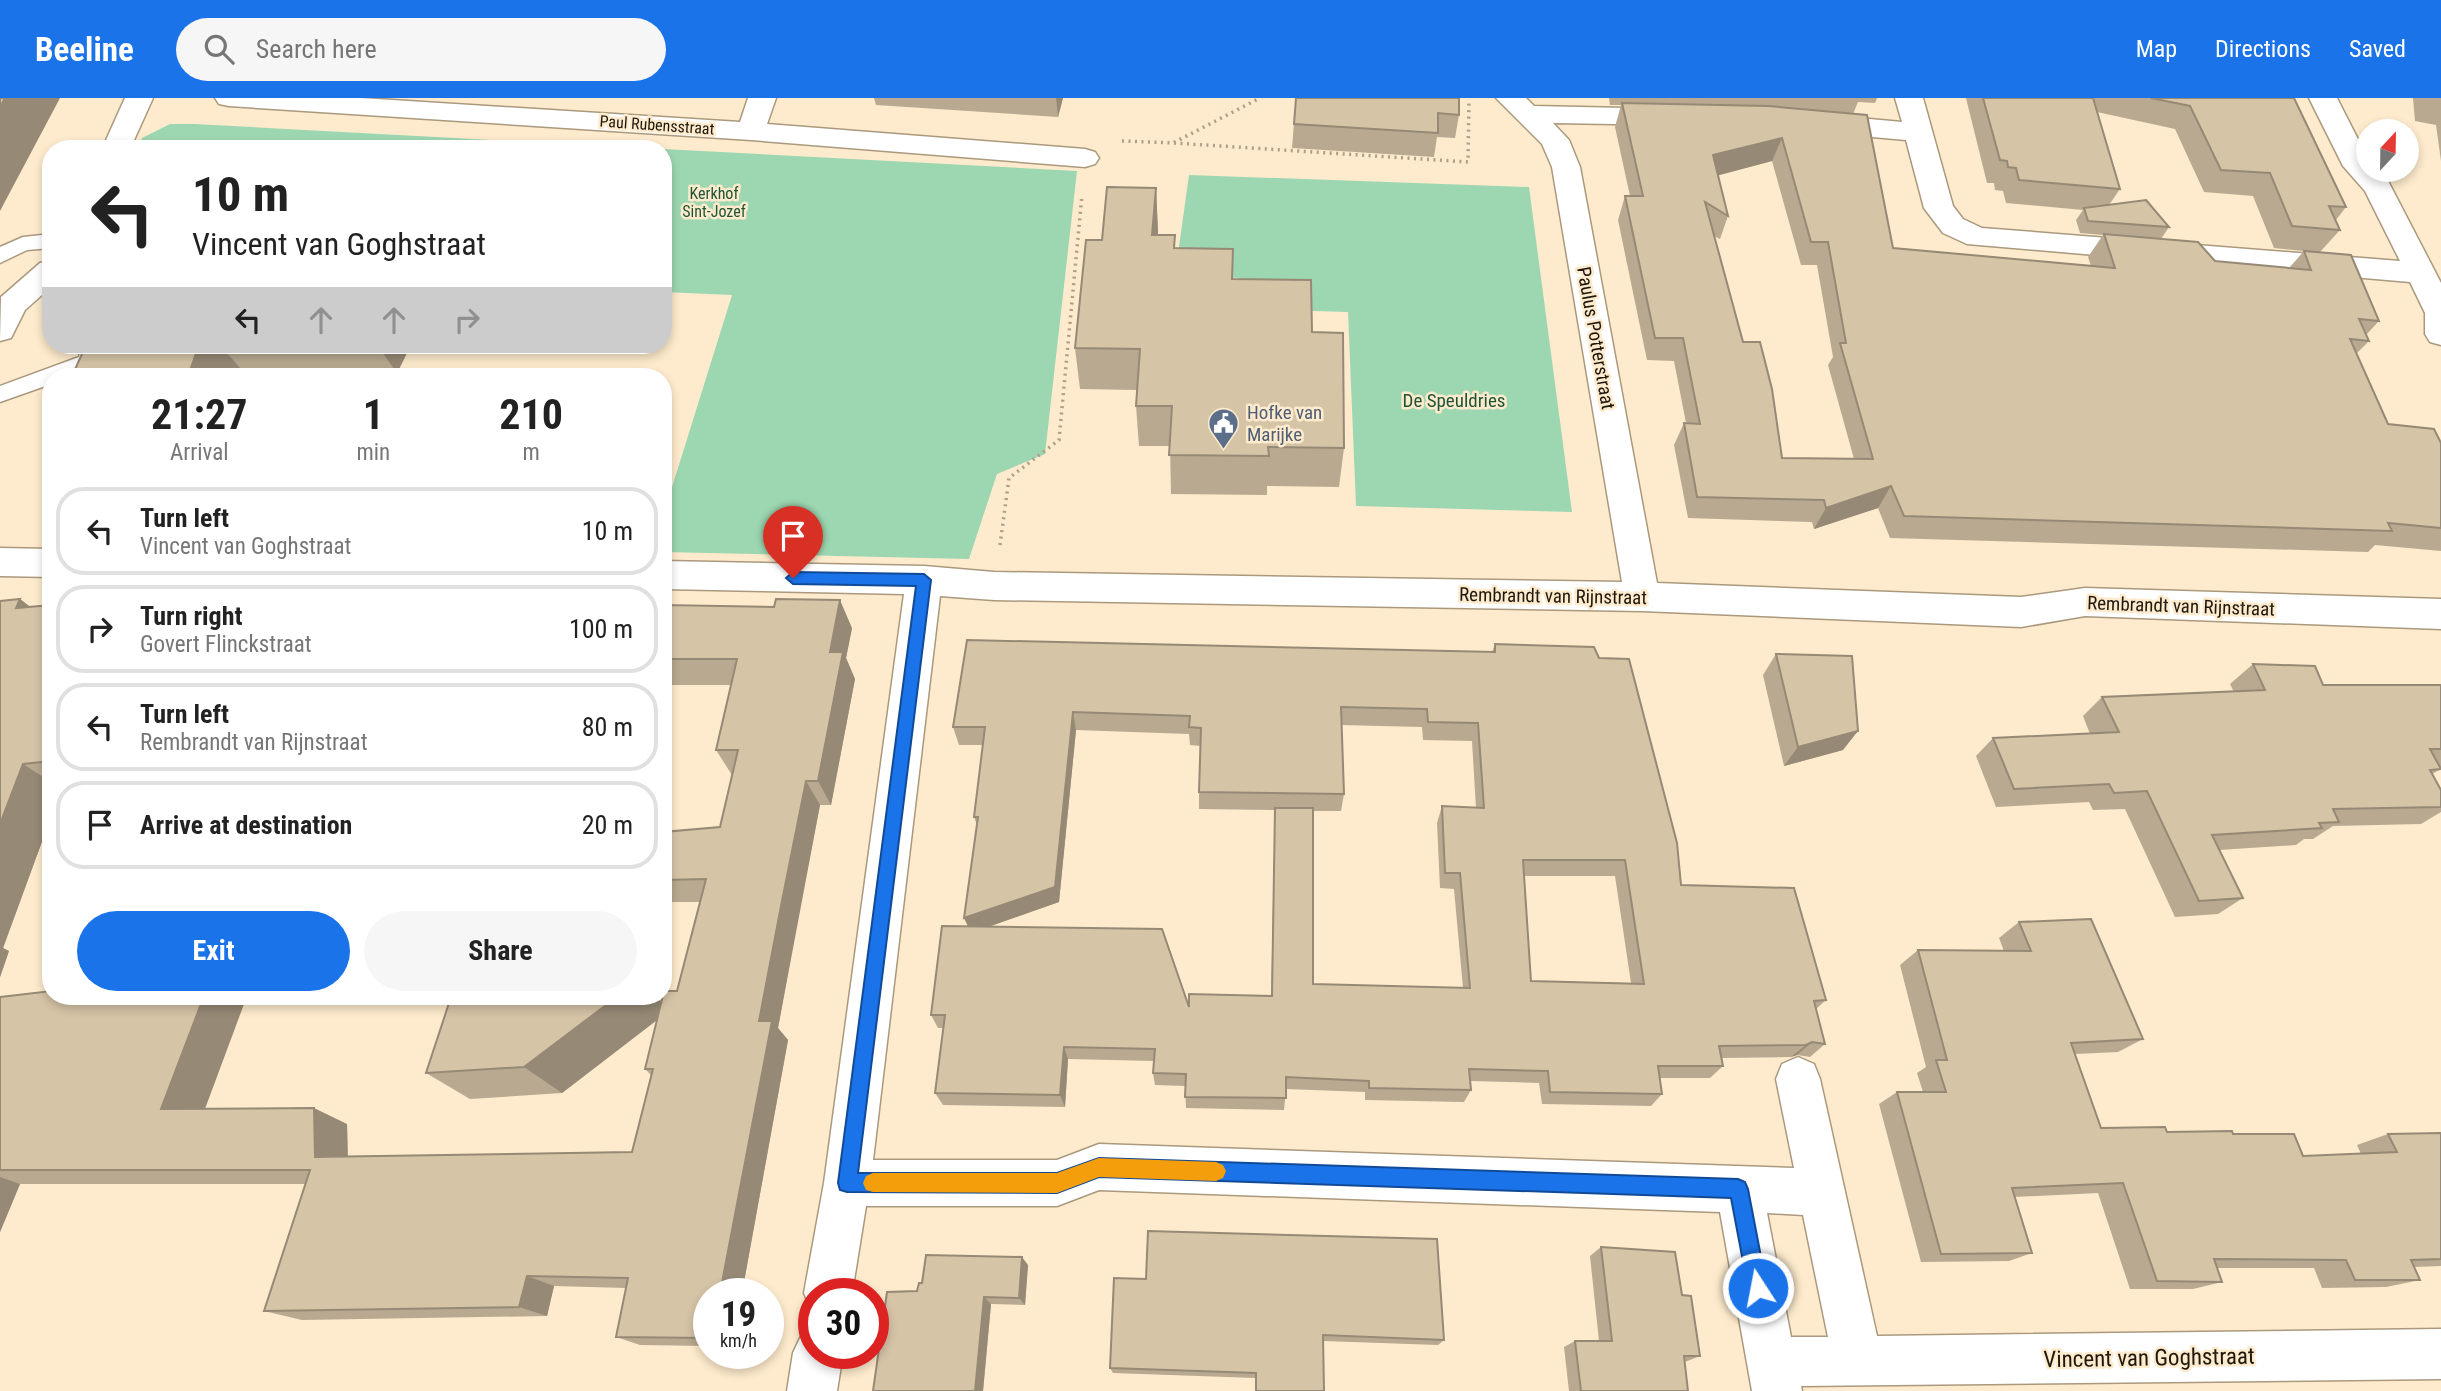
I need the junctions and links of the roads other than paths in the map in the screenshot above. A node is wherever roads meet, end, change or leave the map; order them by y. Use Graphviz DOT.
graph roads {
  1 [pos="139,98"];
  2 [pos="229,98"];
  3 [pos="762,98"];
  4 [pos="1909,98"];
  5 [pos="2323,98"];
  6 [pos="486,106"];
  7 [pos="1518,106"];
  8 [pos="1704,117"];
  9 [pos="1785,121"];
  10 [pos="751,131"];
  11 [pos="1916,132"];
  12 [pos="120,140"];
  13 [pos="1085,158"];
  14 [pos="42,242"];
  15 [pos="0,256"];
  16 [pos="2421,273"];
  17 [pos="42,280"];
  18 [pos="0,330"];
  19 [pos="2441,334"];
  20 [pos="90,354"];
  21 [pos="72,368"];
  22 [pos="42,379"];
  23 [pos="0,394"];
  24 [pos="0,562"];
  25 [pos="42,563"];
  26 [pos="672,575"];
  27 [pos="924,580"];
  28 [pos="1642,597"];
  29 [pos="2441,614"];
  30 [pos="1798,1079"];
  31 [pos="847,1183"];
  32 [pos="1738,1189"];
  33 [pos="1821,1192"];
  34 [pos="831,1278"];
  35 [pos="2441,1354"];
  36 [pos="1858,1363"];
  37 [pos="815,1369"];
  38 [pos="1774,1377"];
  39 [pos="812,1391"];
  1 -- 12 [label="street"];
  2 -- 6 [label="street, Paul Rubensstraat"];
  3 -- 10 [label="street"];
  4 -- 11 [label="street"];
  5 -- 16 [label="street"];
  6 -- 10 [label="street, Paul Rubensstraat"];
  7 -- 8 [label="street"];
  7 -- 28 [label="street, Paulus Potterstraat"];
  9 -- 11 [label="street"];
  10 -- 13 [label="street, Paul Rubensstraat"];
  11 -- 16 [label="street"];
  14 -- 15 [label="lane"];
  16 -- 19 [label="street"];
  17 -- 18 [label="street"];
  20 -- 21 [label="lane"];
  22 -- 23 [label="lane"];
  24 -- 25 [label="street"];
  26 -- 27 [label="street, Rembrandt van Rijnstraat"];
  27 -- 28 [label="street, Rembrandt van Rijnstraat"];
  27 -- 31 [label="street"];
  28 -- 29 [label="street, Rembrandt van Rijnstraat"];
  30 -- 33 [label="street"];
  31 -- 32 [label="street"];
  31 -- 34 [label="street"];
  32 -- 33 [label="street"];
  32 -- 38 [label="street, Vincent van Goghstraat"];
  33 -- 36 [label="street"];
  35 -- 36 [label="street, Vincent van Goghstraat"];
  36 -- 38 [label="street, Vincent van Goghstraat"];
  37 -- 39 [label="street"];
}
